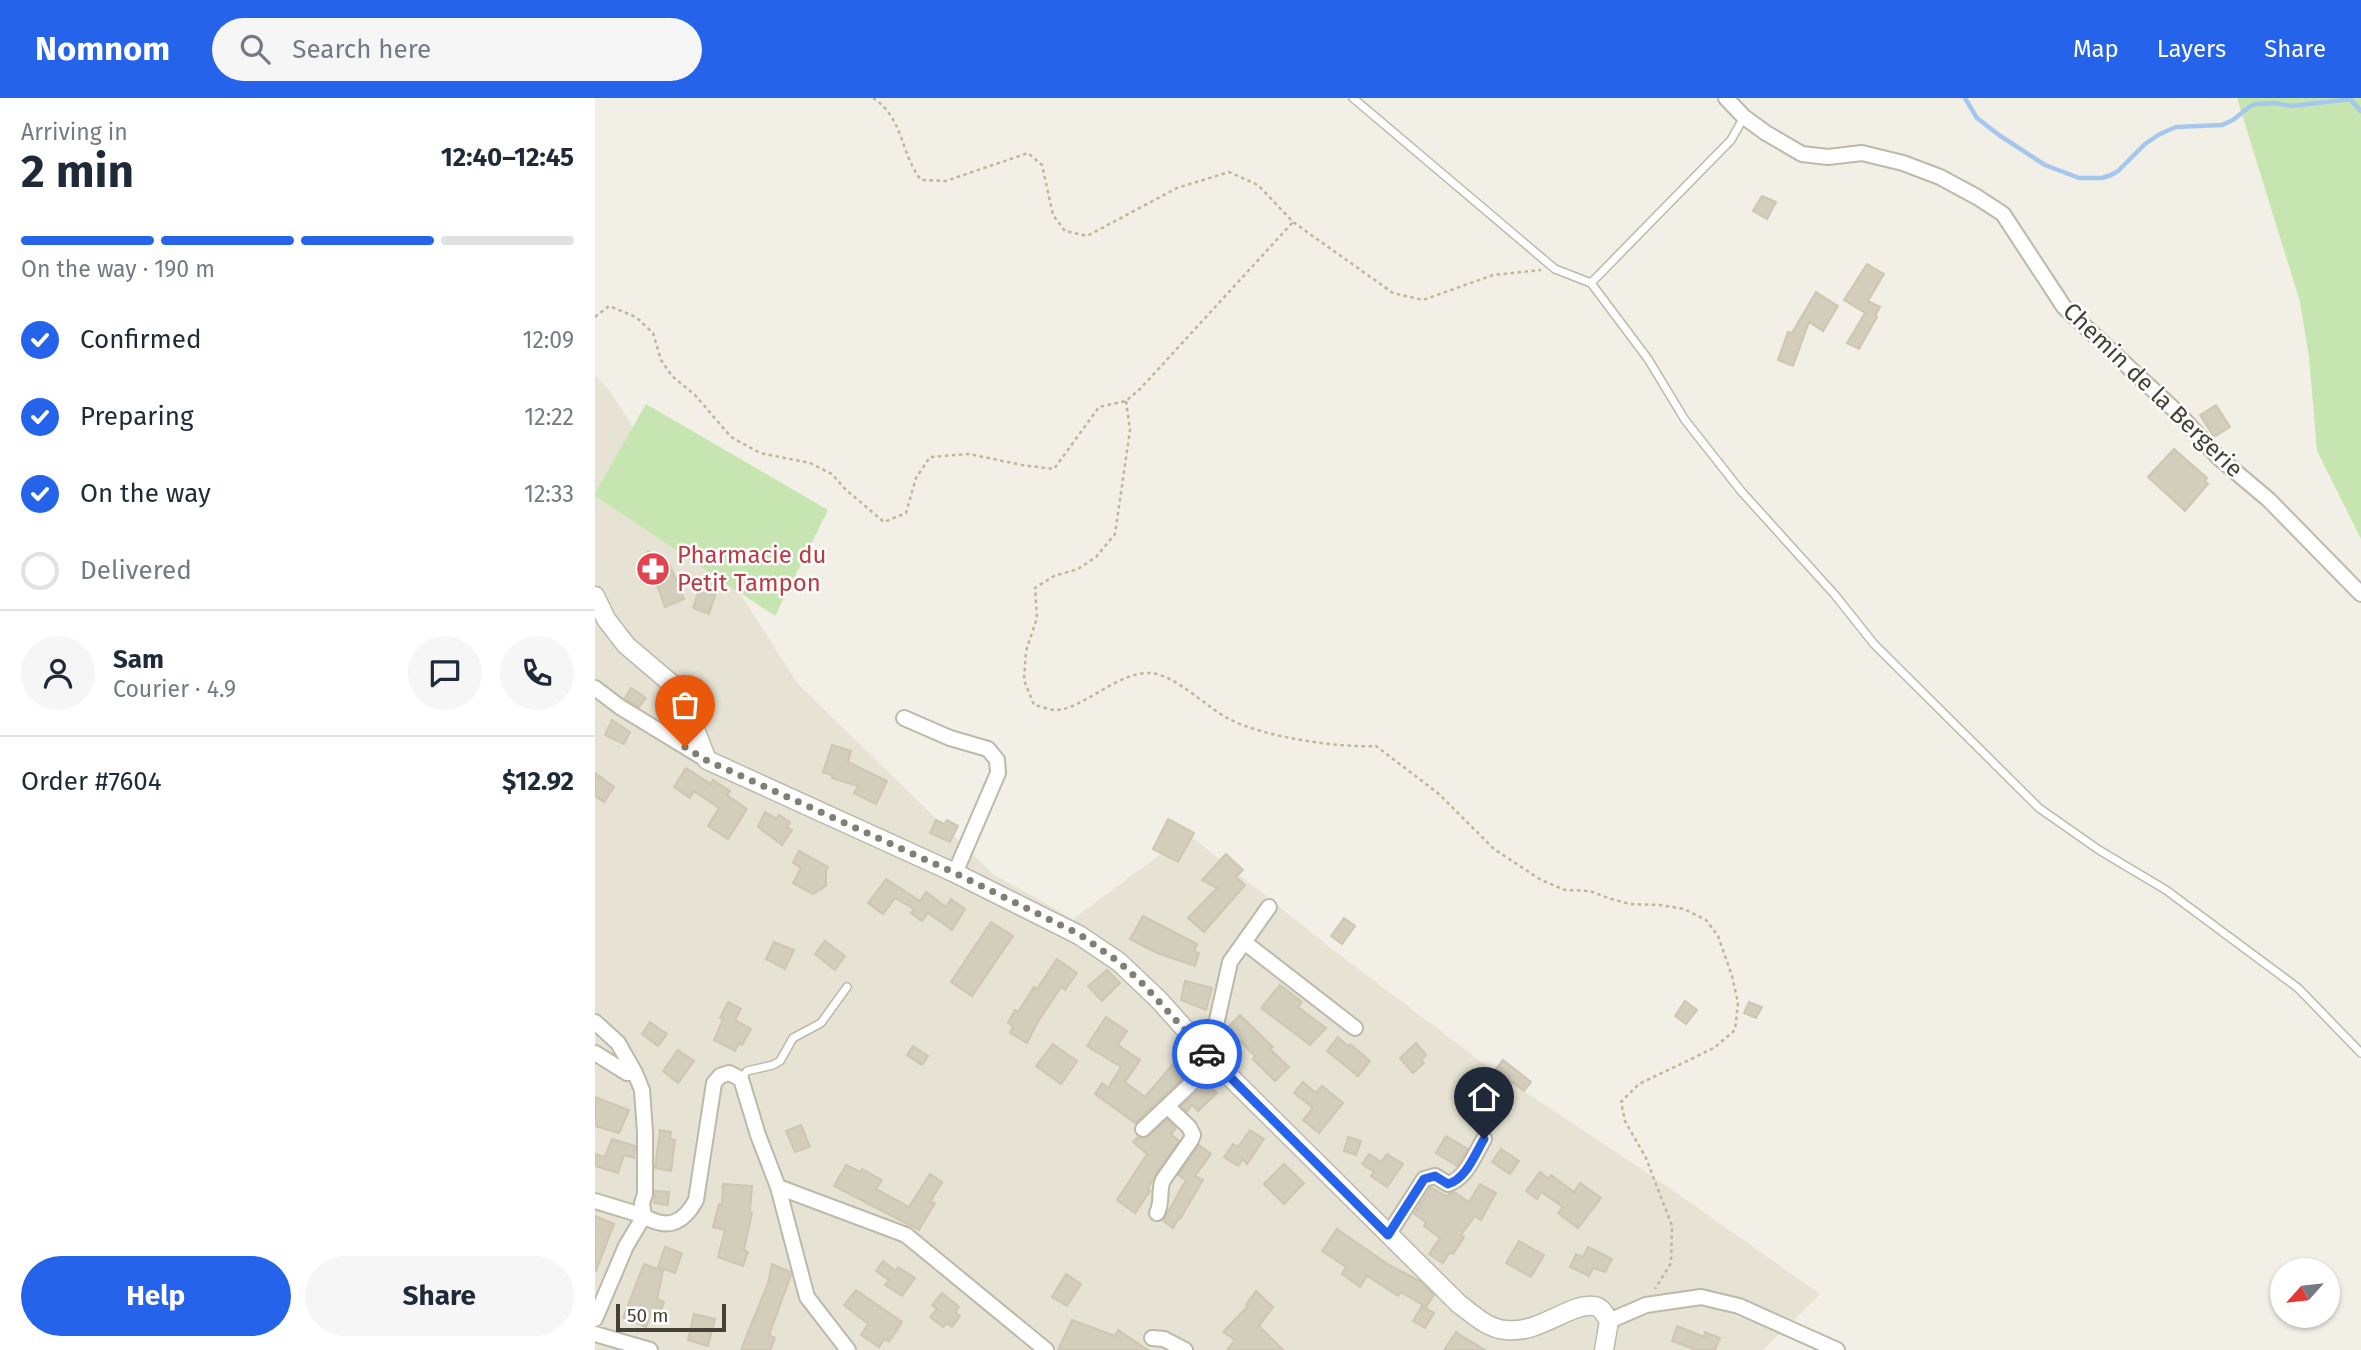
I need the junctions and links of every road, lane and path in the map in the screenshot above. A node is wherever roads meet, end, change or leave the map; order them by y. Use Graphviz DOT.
graph roads {
  1 [pos="873,98"];
  2 [pos="1353,98"];
  3 [pos="1726,98"];
  4 [pos="1744,117"];
  5 [pos="1293,222"];
  6 [pos="1555,269"];
  7 [pos="1591,283"];
  8 [pos="595,317"];
  9 [pos="1126,401"];
  10 [pos="2361,594"];
  11 [pos="595,596"];
  12 [pos="595,688"];
  13 [pos="904,718"];
  14 [pos="706,760"];
  15 [pos="955,873"];
  16 [pos="1269,907"];
  17 [pos="1244,942"];
  18 [pos="847,987"];
  19 [pos="595,1022"];
  20 [pos="1355,1028"];
  21 [pos="2361,1052"];
  22 [pos="595,1053"];
  23 [pos="1212,1059"];
  24 [pos="635,1073"];
  25 [pos="741,1079"];
  26 [pos="1168,1107"];
  27 [pos="1143,1129"];
  28 [pos="1484,1139"];
  29 [pos="778,1187"];
  30 [pos="595,1201"];
  31 [pos="1157,1213"];
  32 [pos="644,1216"];
  33 [pos="1388,1235"];
  34 [pos="1646,1305"];
  35 [pos="595,1319"];
  36 [pos="1609,1321"];
  37 [pos="595,1334"];
  38 [pos="1152,1338"];
  39 [pos="650,1350"];
  40 [pos="848,1350"];
  41 [pos="1046,1350"];
  42 [pos="1185,1350"];
  43 [pos="1604,1350"];
  44 [pos="1837,1350"];
  1 -- 5 [label="path"];
  2 -- 6 [label="lane"];
  3 -- 4 [label="street, Chemin de la Bergerie"];
  4 -- 7 [label="lane"];
  4 -- 10 [label="street, Chemin de la Bergerie"];
  5 -- 6 [label="path"];
  5 -- 9 [label="path"];
  6 -- 7 [label="lane"];
  7 -- 21 [label="lane"];
  8 -- 9 [label="path"];
  9 -- 34 [label="path"];
  11 -- 14 [label="street"];
  12 -- 14 [label="street"];
  13 -- 15 [label="street"];
  14 -- 15 [label="street"];
  15 -- 23 [label="street"];
  16 -- 17 [label="street"];
  17 -- 20 [label="street"];
  17 -- 23 [label="street"];
  18 -- 25 [label="lane"];
  19 -- 24 [label="street"];
  22 -- 24 [label="street"];
  23 -- 26 [label="street"];
  23 -- 33 [label="street"];
  24 -- 32 [label="street"];
  25 -- 29 [label="street"];
  25 -- 32 [label="street"];
  26 -- 27 [label="street"];
  26 -- 31 [label="street"];
  28 -- 33 [label="street"];
  29 -- 40 [label="street"];
  29 -- 41 [label="street"];
  30 -- 32 [label="street"];
  32 -- 35 [label="street"];
  33 -- 36 [label="street"];
  34 -- 36 [label="street"];
  34 -- 44 [label="street"];
  36 -- 43 [label="street"];
  37 -- 39 [label="street"];
  38 -- 42 [label="street"];
}
